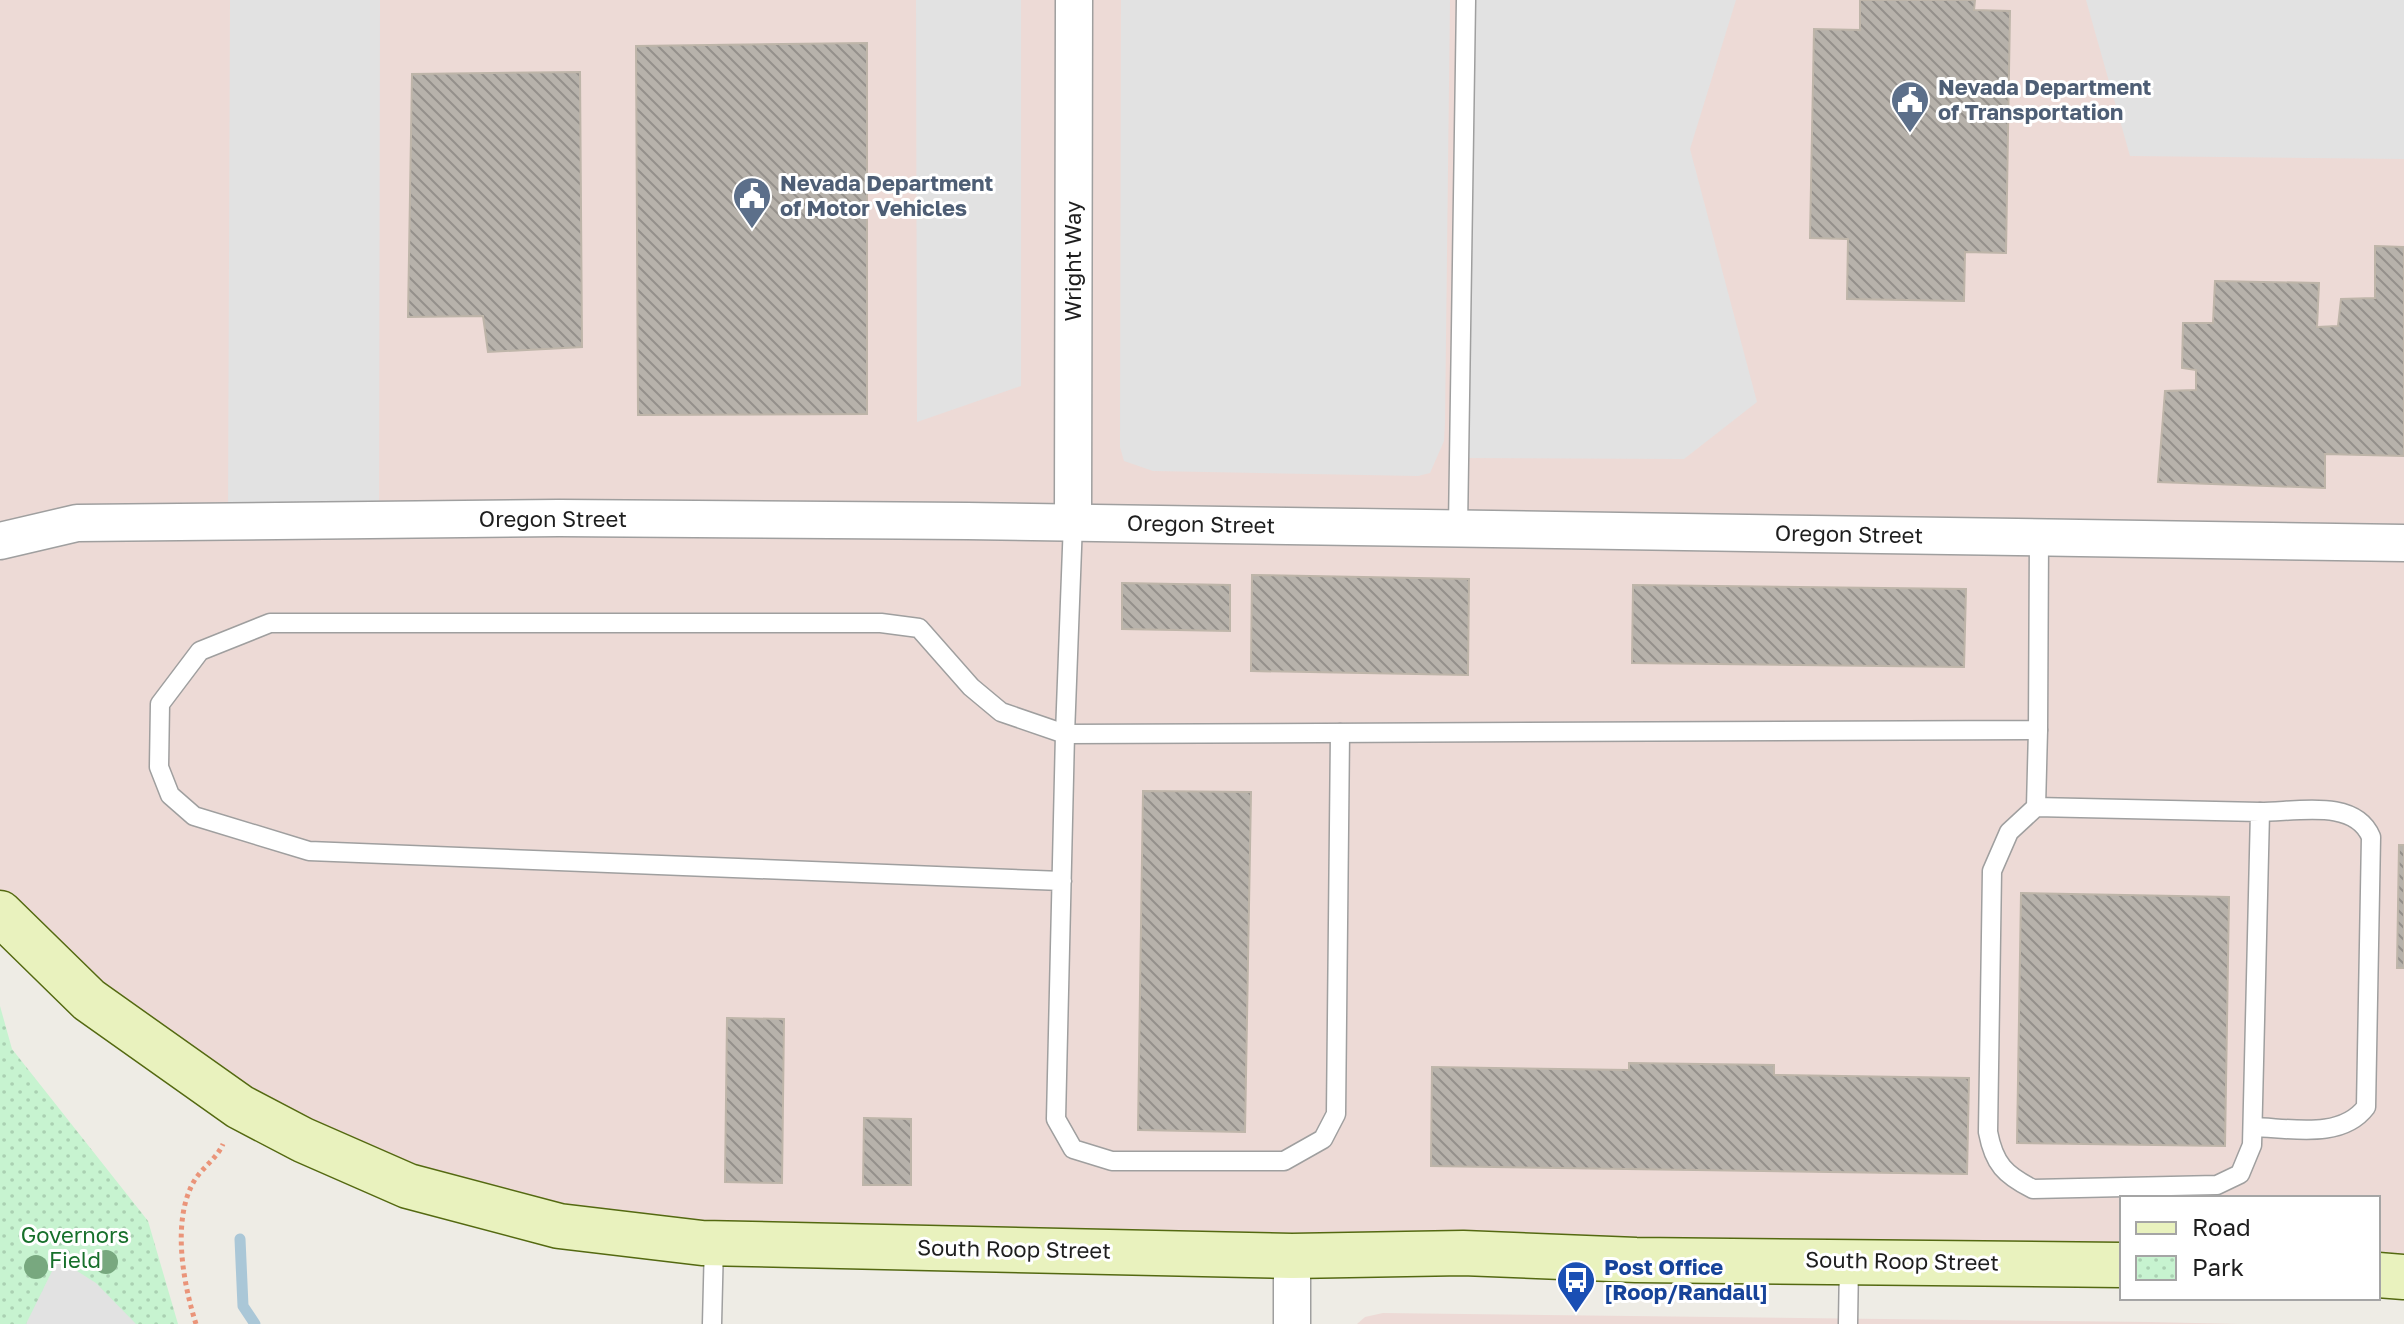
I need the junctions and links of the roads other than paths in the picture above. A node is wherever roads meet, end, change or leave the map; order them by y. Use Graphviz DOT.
graph roads {
  1 [pos="1074,0"];
  2 [pos="1466,0"];
  3 [pos="1073,522"];
  4 [pos="1458,528"];
  5 [pos="2039,537"];
  6 [pos="0,541"];
  7 [pos="2404,543"];
  8 [pos="2038,730"];
  9 [pos="1340,733"];
  10 [pos="1065,734"];
  11 [pos="2036,807"];
  12 [pos="2260,812"];
  13 [pos="1062,881"];
  14 [pos="0,913"];
  15 [pos="2253,1127"];
  16 [pos="714,1243"];
  17 [pos="1292,1256"];
  18 [pos="1849,1260"];
  19 [pos="2120,1265"];
  20 [pos="2380,1275"];
  21 [pos="2404,1277"];
  22 [pos="712,1324"];
  23 [pos="1292,1324"];
  24 [pos="1848,1324"];
  1 -- 3 [label="street, Wright Way"];
  2 -- 4 [label="lane"];
  3 -- 4 [label="street, Oregon Street"];
  3 -- 6 [label="street, Oregon Street"];
  3 -- 10 [label="lane"];
  4 -- 5 [label="street, Oregon Street"];
  5 -- 7 [label="street, Oregon Street"];
  5 -- 8 [label="lane"];
  8 -- 9 [label="lane"];
  8 -- 11 [label="lane"];
  9 -- 10 [label="lane"];
  9 -- 13 [label="lane"];
  10 -- 13 [label="lane"];
  10 -- 13 [label="lane"];
  11 -- 12 [label="lane"];
  11 -- 15 [label="lane"];
  12 -- 15 [label="lane"];
  12 -- 15 [label="lane"];
  14 -- 16 [label="street, South Roop Street"];
  16 -- 17 [label="street, South Roop Street"];
  16 -- 22 [label="lane"];
  17 -- 18 [label="street, South Roop Street"];
  17 -- 23 [label="street"];
  18 -- 19 [label="street, South Roop Street"];
  18 -- 24 [label="lane"];
  20 -- 21 [label="street"];
}
